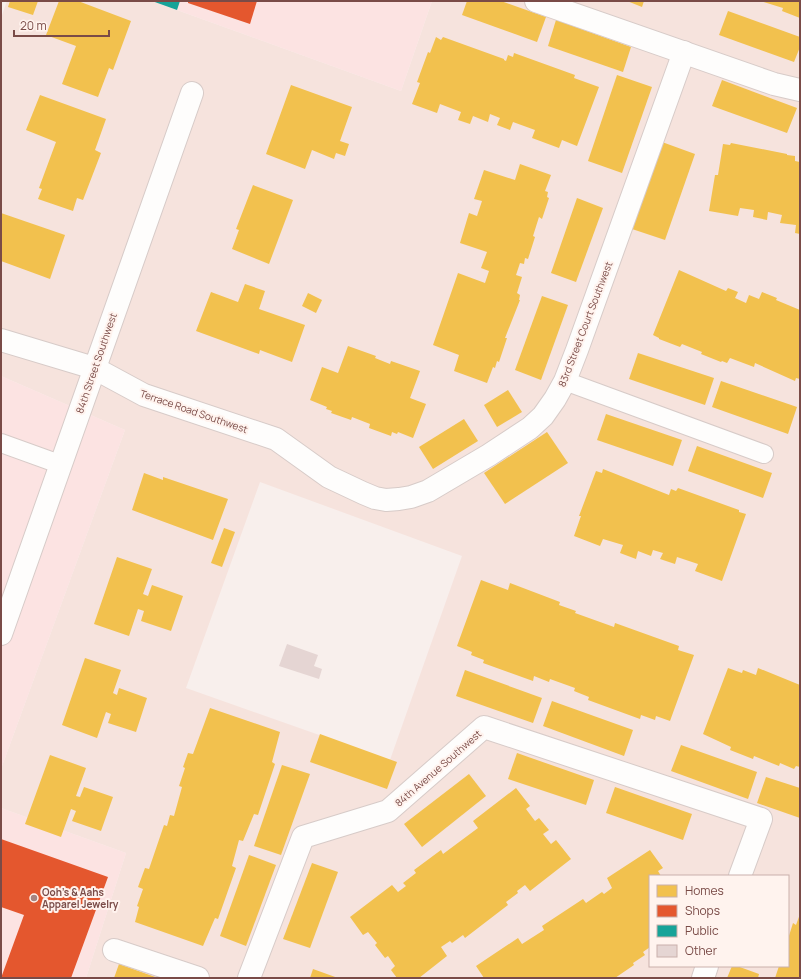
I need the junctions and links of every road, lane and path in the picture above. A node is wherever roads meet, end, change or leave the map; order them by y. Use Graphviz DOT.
graph roads {
  1 [pos="536,1"];
  2 [pos="684,52"];
  3 [pos="800,90"];
  4 [pos="192,93"];
  5 [pos="1,340"];
  6 [pos="94,368"];
  7 [pos="565,381"];
  8 [pos="276,438"];
  9 [pos="1,443"];
  10 [pos="764,454"];
  11 [pos="62,465"];
  12 [pos="1,634"];
  13 [pos="740,875"];
  14 [pos="114,950"];
  15 [pos="707,967"];
  16 [pos="198,978"];
  17 [pos="249,978"];
  18 [pos="703,978"];
  1 -- 2 [label="street"];
  2 -- 3 [label="street"];
  2 -- 7 [label="street, 83rd Street Court Southwest"];
  4 -- 6 [label="street, 84th Street Southwest"];
  5 -- 6 [label="street, Terrace Road Southwest"];
  6 -- 8 [label="street, Terrace Road Southwest"];
  6 -- 11 [label="street, 84th Street Southwest"];
  7 -- 8 [label="street, 83rd Street Court Southwest"];
  7 -- 10 [label="lane"];
  9 -- 11 [label="lane"];
  11 -- 12 [label="street, 84th Street Southwest"];
  13 -- 17 [label="street, 84th Avenue Southwest"];
  14 -- 16 [label="street"];
  15 -- 18 [label="street"];
}
